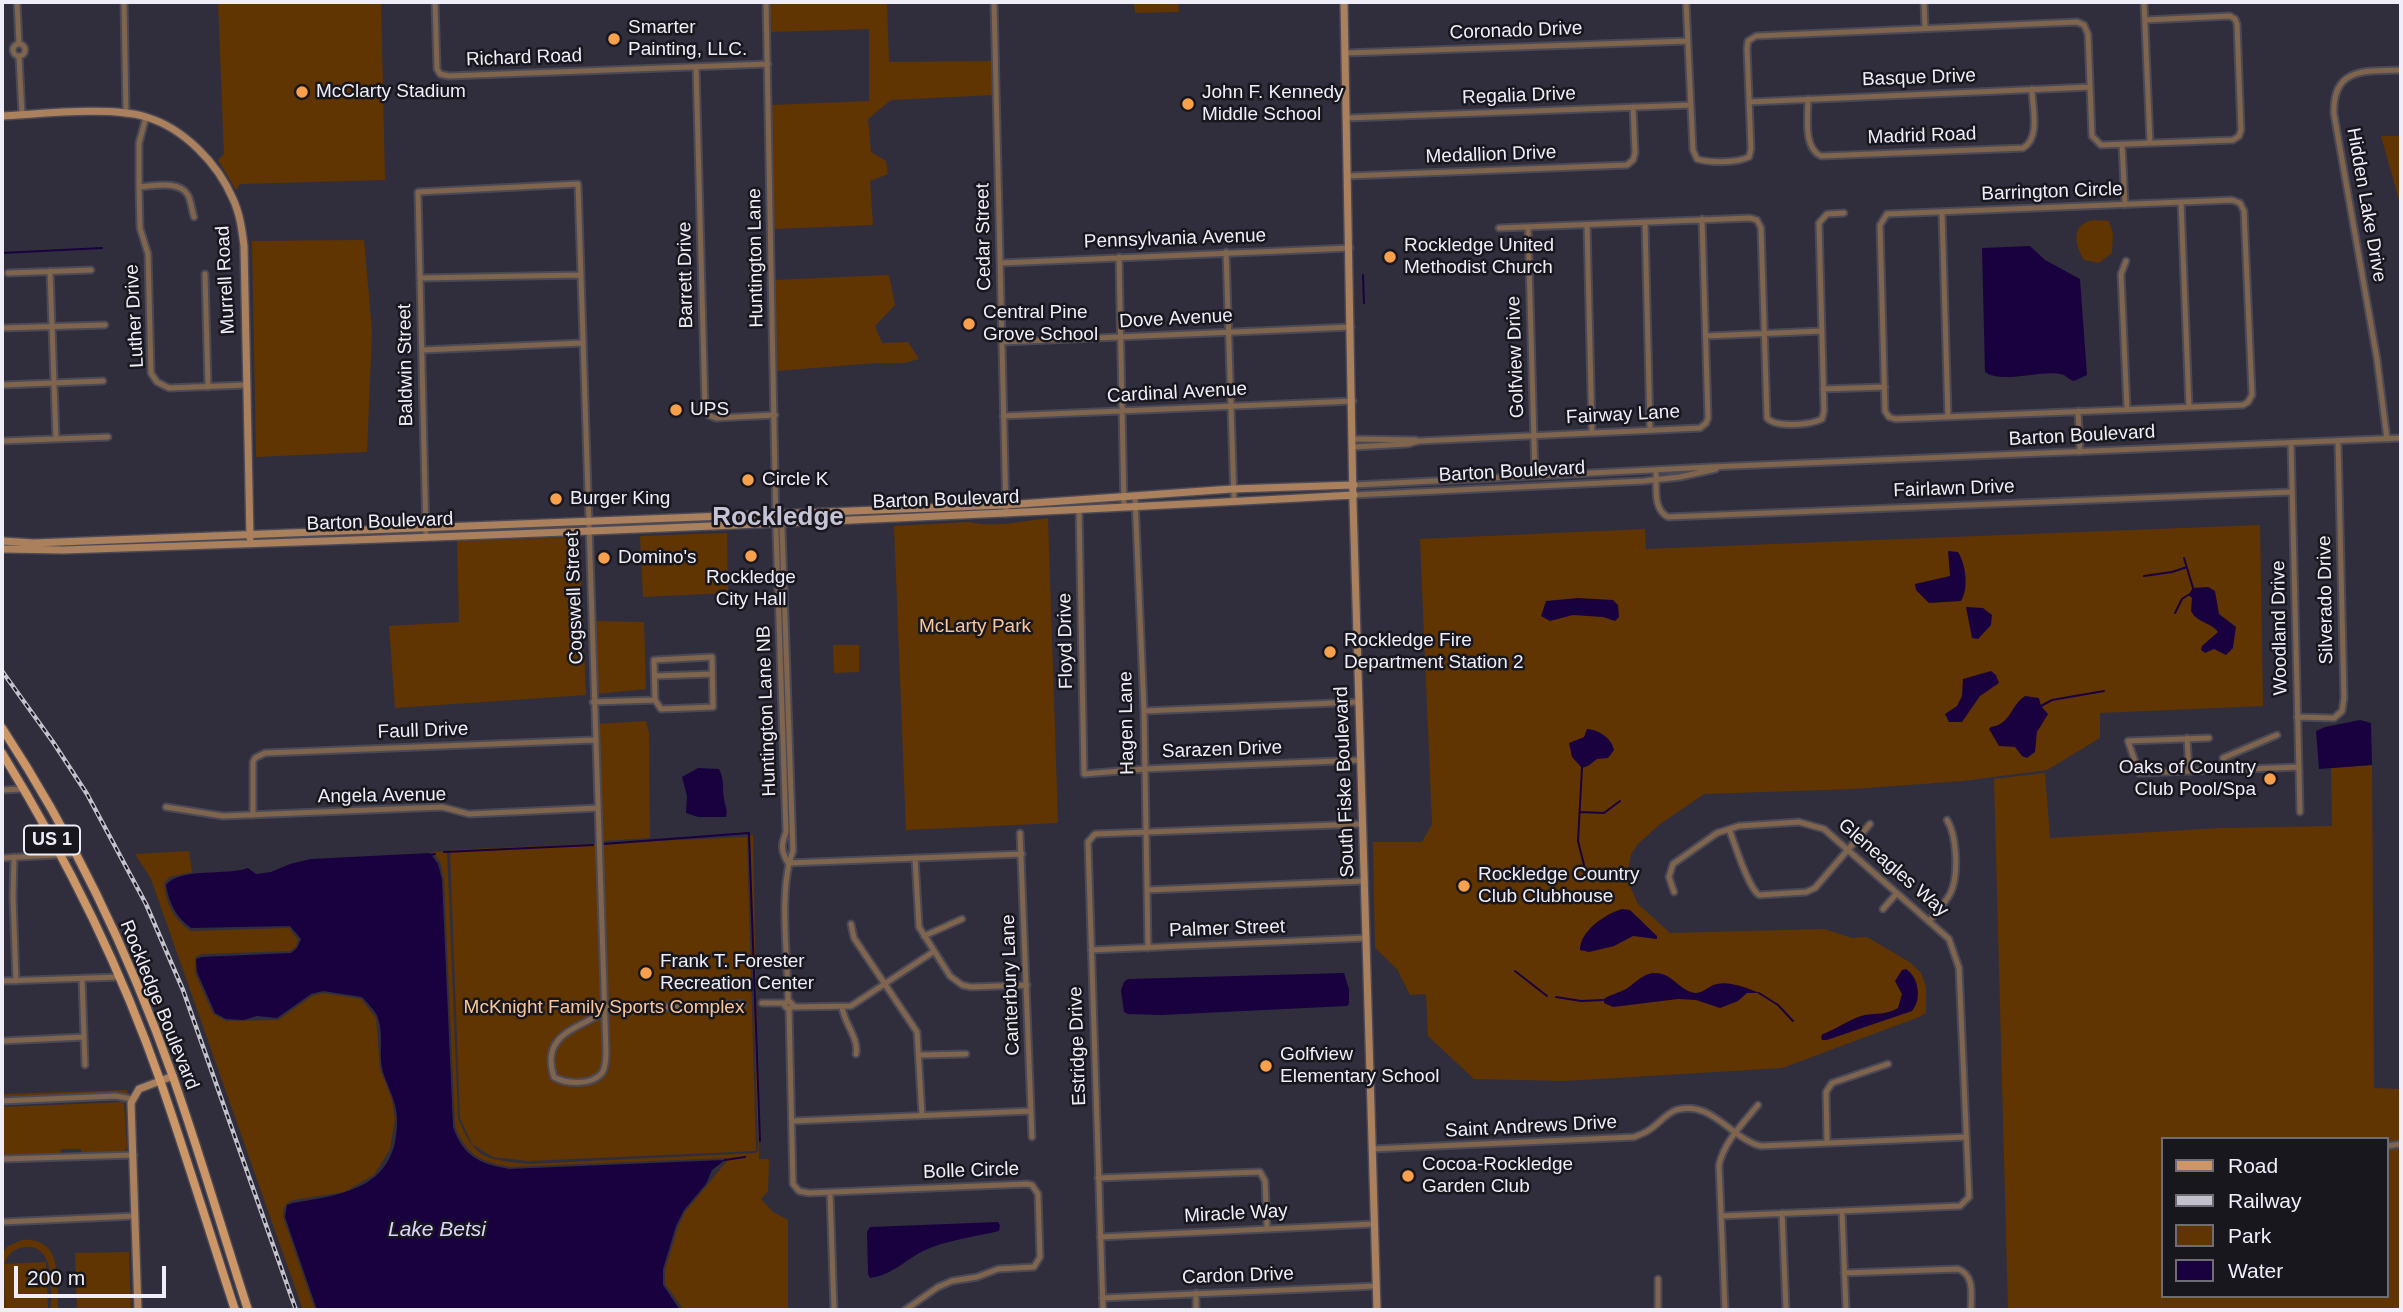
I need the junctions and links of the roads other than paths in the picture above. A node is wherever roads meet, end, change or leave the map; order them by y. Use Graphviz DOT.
graph roads {
  1 [pos="17,2"];
  2 [pos="124,2"];
  3 [pos="435,2"];
  4 [pos="766,2"];
  5 [pos="995,2"];
  6 [pos="1344,2"];
  7 [pos="1686,2"];
  8 [pos="1924,2"];
  9 [pos="2144,2"];
  10 [pos="2145,20"];
  11 [pos="1925,28"];
  12 [pos="1688,41"];
  13 [pos="1346,53"];
  14 [pos="768,64"];
  15 [pos="696,67"];
  16 [pos="2401,70"];
  17 [pos="2090,87"];
  18 [pos="2032,89"];
  19 [pos="1808,99"];
  20 [pos="1749,102"];
  21 [pos="1691,105"];
  22 [pos="1633,107"];
  23 [pos="126,114"];
  24 [pos="22,115"];
  25 [pos="2,116"];
  26 [pos="146,117"];
  27 [pos="1348,118"];
  28 [pos="2150,143"];
  29 [pos="2122,144"];
  30 [pos="1348,176"];
  31 [pos="578,184"];
  32 [pos="139,187"];
  33 [pos="2181,202"];
  34 [pos="2125,205"];
  35 [pos="1942,212"];
  36 [pos="1844,214"];
  37 [pos="194,217"];
  38 [pos="1702,219"];
  39 [pos="1645,222"];
  40 [pos="1587,225"];
  41 [pos="1528,227"];
  42 [pos="1499,228"];
  43 [pos="1350,248"];
  44 [pos="1226,252"];
  45 [pos="1119,257"];
  46 [pos="2126,261"];
  47 [pos="1001,263"];
  48 [pos="91,270"];
  49 [pos="50,271"];
  50 [pos="8,273"];
  51 [pos="205,274"];
  52 [pos="580,275"];
  53 [pos="420,278"];
  54 [pos="105,325"];
  55 [pos="52,327"];
  56 [pos="1352,327"];
  57 [pos="2,328"];
  58 [pos="1822,331"];
  59 [pos="1228,332"];
  60 [pos="1764,333"];
  61 [pos="1706,336"];
  62 [pos="1121,337"];
  63 [pos="1002,342"];
  64 [pos="582,343"];
  65 [pos="422,350"];
  66 [pos="103,381"];
  67 [pos="54,383"];
  68 [pos="2,385"];
  69 [pos="246,385"];
  70 [pos="208,387"];
  71 [pos="1885,387"];
  72 [pos="1824,389"];
  73 [pos="1353,401"];
  74 [pos="1230,406"];
  75 [pos="2189,407"];
  76 [pos="2127,409"];
  77 [pos="2078,411"];
  78 [pos="1122,412"];
  79 [pos="775,415"];
  80 [pos="1003,416"];
  81 [pos="1948,416"];
  82 [pos="1650,430"];
  83 [pos="1592,432"];
  84 [pos="1534,435"];
  85 [pos="108,437"];
  86 [pos="2401,438"];
  87 [pos="56,439"];
  88 [pos="2387,439"];
  89 [pos="2,441"];
  90 [pos="2338,441"];
  91 [pos="1353,443"];
  92 [pos="2291,443"];
  93 [pos="2080,452"];
  94 [pos="1722,468"];
  95 [pos="1656,470"];
  96 [pos="1535,476"];
  97 [pos="1657,480"];
  98 [pos="1405,482"];
  99 [pos="1354,485"];
  100 [pos="1535,486"];
  101 [pos="1283,487"];
  102 [pos="1232,489"];
  103 [pos="1406,492"];
  104 [pos="2292,492"];
  105 [pos="1353,495"];
  106 [pos="1270,499"];
  107 [pos="1234,500"];
  108 [pos="1135,501"];
  109 [pos="1124,502"];
  110 [pos="1005,505"];
  111 [pos="1079,508"];
  112 [pos="1006,514"];
  113 [pos="853,515"];
  114 [pos="686,516"];
  115 [pos="778,519"];
  116 [pos="588,520"];
  117 [pos="530,523"];
  118 [pos="483,525"];
  119 [pos="687,526"];
  120 [pos="351,530"];
  121 [pos="588,531"];
  122 [pos="426,532"];
  123 [pos="250,534"];
  124 [pos="465,534"];
  125 [pos="497,534"];
  126 [pos="129,538"];
  127 [pos="321,540"];
  128 [pos="2,541"];
  129 [pos="250,543"];
  130 [pos="63,546"];
  131 [pos="129,548"];
  132 [pos="2,550"];
  133 [pos="780,562"];
  134 [pos="712,674"];
  135 [pos="655,676"];
  136 [pos="655,700"];
  137 [pos="593,702"];
  138 [pos="1359,702"];
  139 [pos="1144,711"];
  140 [pos="2297,717"];
  141 [pos="2,729"];
  142 [pos="2277,735"];
  143 [pos="2187,738"];
  144 [pos="2209,738"];
  145 [pos="594,740"];
  146 [pos="2,753"];
  147 [pos="1361,760"];
  148 [pos="2299,767"];
  149 [pos="1144,769"];
  150 [pos="2229,770"];
  151 [pos="2189,771"];
  152 [pos="1084,774"];
  153 [pos="24,789"];
  154 [pos="2,790"];
  155 [pos="166,807"];
  156 [pos="598,808"];
  157 [pos="2301,812"];
  158 [pos="253,815"];
  159 [pos="1947,820"];
  160 [pos="1362,824"];
  161 [pos="1870,824"];
  162 [pos="1729,829"];
  163 [pos="1020,832"];
  164 [pos="1146,832"];
  165 [pos="1847,850"];
  166 [pos="75,854"];
  167 [pos="1022,854"];
  168 [pos="60,855"];
  169 [pos="14,857"];
  170 [pos="2,858"];
  171 [pos="915,858"];
  172 [pos="788,863"];
  173 [pos="1364,881"];
  174 [pos="1147,890"];
  175 [pos="1674,892"];
  176 [pos="1897,893"];
  177 [pos="1883,909"];
  178 [pos="962,919"];
  179 [pos="1930,920"];
  180 [pos="852,924"];
  181 [pos="923,936"];
  182 [pos="1365,938"];
  183 [pos="1147,948"];
  184 [pos="1091,950"];
  185 [pos="933,952"];
  186 [pos="110,957"];
  187 [pos="132,975"];
  188 [pos="119,976"];
  189 [pos="82,978"];
  190 [pos="2,981"];
  191 [pos="16,981"];
  192 [pos="885,984"];
  193 [pos="1027,985"];
  194 [pos="139,991"];
  195 [pos="786,1002"];
  196 [pos="762,1003"];
  197 [pos="743,1004"];
  198 [pos="842,1007"];
  199 [pos="791,1008"];
  200 [pos="605,1009"];
  201 [pos="84,1037"];
  202 [pos="2,1041"];
  203 [pos="856,1054"];
  204 [pos="966,1054"];
  205 [pos="920,1055"];
  206 [pos="1888,1064"];
  207 [pos="85,1065"];
  208 [pos="173,1076"];
  209 [pos="161,1081"];
  210 [pos="2,1101"];
  211 [pos="132,1101"];
  212 [pos="1758,1105"];
  213 [pos="1031,1111"];
  214 [pos="922,1115"];
  215 [pos="793,1121"];
  216 [pos="1736,1131"];
  217 [pos="1032,1137"];
  218 [pos="1966,1137"];
  219 [pos="1827,1142"];
  220 [pos="1372,1149"];
  221 [pos="134,1154"];
  222 [pos="2,1159"];
  223 [pos="1098,1178"];
  224 [pos="831,1192"];
  225 [pos="203,1212"];
  226 [pos="1842,1212"];
  227 [pos="1782,1213"];
  228 [pos="135,1216"];
  229 [pos="1721,1216"];
  230 [pos="2,1222"];
  231 [pos="1373,1224"];
  232 [pos="222,1228"];
  233 [pos="1267,1228"];
  234 [pos="211,1236"];
  235 [pos="1100,1237"];
  236 [pos="231,1256"];
  237 [pos="1844,1273"];
  238 [pos="1658,1279"];
  239 [pos="1376,1286"];
  240 [pos="1196,1293"];
  241 [pos="1102,1298"];
  242 [pos="138,1310"];
  243 [pos="235,1310"];
  244 [pos="248,1310"];
  245 [pos="834,1310"];
  246 [pos="905,1310"];
  247 [pos="1102,1310"];
  248 [pos="1196,1310"];
  249 [pos="1377,1310"];
  250 [pos="1658,1310"];
  251 [pos="1725,1310"];
  252 [pos="1786,1310"];
  253 [pos="1846,1310"];
  254 [pos="1971,1310"];
  1 -- 24 [label="street"];
  2 -- 23 [label="street"];
  3 -- 15 [label="street, Richard Road"];
  4 -- 14 [label="street, Huntington Lane"];
  5 -- 47 [label="street, Cedar Street"];
  6 -- 13 [label="main road, South Fiske Boulevard"];
  7 -- 12 [label="street"];
  8 -- 11 [label="street"];
  9 -- 10 [label="street"];
  10 -- 28 [label="street"];
  10 -- 28 [label="street"];
  11 -- 17 [label="street"];
  11 -- 20 [label="street"];
  12 -- 13 [label="street, Coronado Drive"];
  12 -- 21 [label="street"];
  13 -- 27 [label="main road, South Fiske Boulevard"];
  14 -- 15 [label="street, Richard Road"];
  14 -- 79 [label="street, Huntington Lane"];
  15 -- 79 [label="street, Barrett Drive"];
  16 -- 88 [label="street, Hidden Lake Drive"];
  17 -- 18 [label="street, Basque Drive"];
  17 -- 29 [label="street"];
  18 -- 19 [label="street, Basque Drive"];
  18 -- 19 [label="street, Madrid Road"];
  19 -- 20 [label="street, Basque Drive"];
  20 -- 21 [label="street"];
  21 -- 22 [label="street, Regalia Drive"];
  22 -- 27 [label="street, Regalia Drive"];
  22 -- 30 [label="street, Medallion Drive"];
  23 -- 24 [label="main road, Murrell Road"];
  23 -- 26 [label="main road, Murrell Road"];
  24 -- 25 [label="main road, Murrell Road"];
  26 -- 32 [label="street, Luther Drive"];
  26 -- 69 [label="main road, Murrell Road"];
  27 -- 30 [label="main road, South Fiske Boulevard"];
  28 -- 29 [label="street"];
  29 -- 34 [label="street"];
  30 -- 43 [label="main road, South Fiske Boulevard"];
  31 -- 52 [label="street, Cogswell Street"];
  31 -- 53 [label="street, Baldwin Street"];
  32 -- 37 [label="street"];
  32 -- 70 [label="street, Luther Drive"];
  33 -- 34 [label="street, Barrington Circle"];
  33 -- 75 [label="street"];
  33 -- 75 [label="street, Barrington Circle"];
  34 -- 35 [label="street, Barrington Circle"];
  35 -- 71 [label="street, Barrington Circle"];
  35 -- 81 [label="street"];
  36 -- 58 [label="street"];
  38 -- 39 [label="street"];
  38 -- 60 [label="street"];
  38 -- 61 [label="street, Fairway Lane"];
  39 -- 40 [label="street"];
  39 -- 82 [label="street"];
  40 -- 41 [label="street"];
  40 -- 83 [label="street"];
  41 -- 42 [label="street"];
  41 -- 84 [label="street, Golfview Drive"];
  43 -- 44 [label="street, Pennsylvania Avenue"];
  43 -- 56 [label="main road, South Fiske Boulevard"];
  44 -- 45 [label="street, Pennsylvania Avenue"];
  44 -- 59 [label="street"];
  45 -- 47 [label="street, Pennsylvania Avenue"];
  45 -- 62 [label="street"];
  46 -- 76 [label="street"];
  47 -- 63 [label="street, Cedar Street"];
  48 -- 49 [label="street"];
  49 -- 50 [label="street"];
  49 -- 55 [label="street"];
  51 -- 70 [label="street"];
  52 -- 53 [label="street"];
  52 -- 64 [label="street, Cogswell Street"];
  53 -- 65 [label="street, Baldwin Street"];
  54 -- 55 [label="street"];
  55 -- 57 [label="street"];
  55 -- 67 [label="street"];
  56 -- 59 [label="street, Dove Avenue"];
  56 -- 73 [label="main road, South Fiske Boulevard"];
  58 -- 60 [label="street"];
  58 -- 72 [label="street"];
  59 -- 62 [label="street, Dove Avenue"];
  59 -- 74 [label="street"];
  60 -- 61 [label="street"];
  60 -- 72 [label="street"];
  61 -- 82 [label="street, Fairway Lane"];
  62 -- 63 [label="street, Dove Avenue"];
  62 -- 78 [label="street"];
  63 -- 80 [label="street, Cedar Street"];
  64 -- 65 [label="street"];
  64 -- 116 [label="street, Cogswell Street"];
  65 -- 122 [label="street, Baldwin Street"];
  66 -- 67 [label="street"];
  67 -- 68 [label="street"];
  67 -- 87 [label="street"];
  69 -- 70 [label="street, Luther Drive"];
  69 -- 123 [label="main road, Murrell Road"];
  71 -- 72 [label="street"];
  71 -- 81 [label="street, Barrington Circle"];
  73 -- 74 [label="street, Cardinal Avenue"];
  73 -- 91 [label="main road, South Fiske Boulevard"];
  74 -- 78 [label="street, Cardinal Avenue"];
  74 -- 102 [label="street"];
  75 -- 76 [label="street, Barrington Circle"];
  76 -- 77 [label="street, Barrington Circle"];
  77 -- 81 [label="street, Barrington Circle"];
  77 -- 93 [label="street"];
  78 -- 80 [label="street, Cardinal Avenue"];
  78 -- 109 [label="street"];
  79 -- 115 [label="street, Huntington Lane"];
  80 -- 110 [label="street, Cedar Street"];
  82 -- 83 [label="street, Fairway Lane"];
  83 -- 84 [label="street, Fairway Lane"];
  84 -- 91 [label="street, Fairway Lane"];
  84 -- 96 [label="street, Golfview Drive"];
  85 -- 87 [label="street"];
  86 -- 88 [label="street, Barton Boulevard"];
  87 -- 89 [label="street"];
  88 -- 90 [label="street, Barton Boulevard"];
  90 -- 92 [label="street, Barton Boulevard"];
  90 -- 140 [label="street, Silverado Drive"];
  91 -- 99 [label="main road, South Fiske Boulevard"];
  92 -- 93 [label="street, Barton Boulevard"];
  92 -- 104 [label="street, Woodland Drive"];
  93 -- 94 [label="street, Barton Boulevard"];
  94 -- 95 [label="street, Barton Boulevard"];
  94 -- 97 [label="street, Barton Boulevard"];
  95 -- 96 [label="street, Barton Boulevard"];
  95 -- 97 [label="street, Fairlawn Drive"];
  96 -- 98 [label="street, Barton Boulevard"];
  96 -- 100 [label="street, Golfview Drive"];
  97 -- 100 [label="street, Barton Boulevard"];
  97 -- 104 [label="street, Fairlawn Drive"];
  98 -- 99 [label="street, Barton Boulevard"];
  98 -- 103 [label="street"];
  99 -- 101 [label="main road, Barton Boulevard"];
  99 -- 105 [label="main road, South Fiske Boulevard"];
  100 -- 103 [label="street, Barton Boulevard"];
  101 -- 102 [label="main road, Barton Boulevard"];
  101 -- 106 [label="main road"];
  102 -- 107 [label="street"];
  102 -- 108 [label="main road, Barton Boulevard"];
  103 -- 105 [label="street, Barton Boulevard"];
  104 -- 140 [label="street, Woodland Drive"];
  105 -- 106 [label="main road, Barton Boulevard"];
  105 -- 138 [label="main road, South Fiske Boulevard"];
  106 -- 107 [label="main road, Barton Boulevard"];
  107 -- 108 [label="main road, Barton Boulevard"];
  108 -- 109 [label="main road, Barton Boulevard"];
  108 -- 139 [label="street, Hagen Lane"];
  109 -- 110 [label="main road, Barton Boulevard"];
  109 -- 111 [label="main road, Barton Boulevard"];
  110 -- 112 [label="street, Cedar Street"];
  110 -- 113 [label="main road, Barton Boulevard"];
  111 -- 112 [label="main road, Barton Boulevard"];
  111 -- 152 [label="street, Floyd Drive"];
  112 -- 113 [label="main road, Barton Boulevard"];
  113 -- 115 [label="main road, Barton Boulevard"];
  114 -- 115 [label="main road, Barton Boulevard"];
  114 -- 116 [label="main road, Barton Boulevard"];
  114 -- 119 [label="main road"];
  115 -- 119 [label="main road, Barton Boulevard"];
  115 -- 133 [label="street, Huntington Lane NB"];
  116 -- 117 [label="main road, Barton Boulevard"];
  116 -- 121 [label="street, Cogswell Street"];
  117 -- 118 [label="main road, Barton Boulevard"];
  117 -- 125 [label="main road"];
  118 -- 122 [label="main road, Barton Boulevard"];
  118 -- 124 [label="main road"];
  119 -- 121 [label="main road, Barton Boulevard"];
  120 -- 122 [label="main road, Barton Boulevard"];
  120 -- 123 [label="main road, Barton Boulevard"];
  120 -- 127 [label="main road"];
  121 -- 125 [label="main road, Barton Boulevard"];
  121 -- 137 [label="street, Cogswell Street"];
  122 -- 124 [label="main road, Barton Boulevard"];
  122 -- 127 [label="main road, Barton Boulevard"];
  123 -- 126 [label="main road, Barton Boulevard"];
  123 -- 129 [label="main road, Murrell Road"];
  124 -- 125 [label="main road, Barton Boulevard"];
  126 -- 130 [label="main road, Barton Boulevard"];
  126 -- 131 [label="main road"];
  127 -- 129 [label="main road, Barton Boulevard"];
  128 -- 130 [label="main road, Barton Boulevard"];
  129 -- 131 [label="main road, Barton Boulevard"];
  130 -- 131 [label="main road, Barton Boulevard"];
  130 -- 132 [label="main road, Barton Boulevard"];
  133 -- 172 [label="street"];
  133 -- 172 [label="street, Huntington Lane NB"];
  134 -- 135 [label="street"];
  134 -- 135 [label="street"];
  134 -- 136 [label="street"];
  135 -- 136 [label="street"];
  136 -- 137 [label="street"];
  137 -- 145 [label="street, Cogswell Street"];
  138 -- 139 [label="street"];
  138 -- 147 [label="main road, South Fiske Boulevard"];
  139 -- 149 [label="street, Hagen Lane"];
  140 -- 148 [label="street, Woodland Drive"];
  141 -- 166 [label="main road, Rockledge Boulevard / US 1"];
  142 -- 150 [label="street"];
  143 -- 144 [label="street"];
  143 -- 151 [label="street"];
  143 -- 151 [label="street"];
  145 -- 156 [label="street, Cogswell Street"];
  145 -- 158 [label="street, Faull Drive"];
  146 -- 153 [label="main road, Rockledge Boulevard / US 1"];
  147 -- 149 [label="street, Sarazen Drive"];
  147 -- 160 [label="main road, South Fiske Boulevard"];
  148 -- 150 [label="street"];
  148 -- 157 [label="street, Woodland Drive"];
  149 -- 152 [label="street, Sarazen Drive"];
  149 -- 164 [label="street, Hagen Lane"];
  150 -- 151 [label="street"];
  153 -- 154 [label="street"];
  153 -- 168 [label="main road, Rockledge Boulevard / US 1"];
  155 -- 158 [label="street, Angela Avenue"];
  156 -- 158 [label="street, Angela Avenue"];
  156 -- 200 [label="street, Cogswell Street"];
  159 -- 179 [label="street"];
  160 -- 164 [label="street"];
  160 -- 173 [label="main road, South Fiske Boulevard"];
  161 -- 165 [label="street"];
  162 -- 165 [label="street, Gleneagles Way"];
  162 -- 165 [label="street"];
  162 -- 175 [label="street, Gleneagles Way"];
  163 -- 167 [label="street, Canterbury Lane"];
  164 -- 174 [label="street, Hagen Lane"];
  164 -- 184 [label="street, Estridge Drive"];
  165 -- 176 [label="street, Gleneagles Way"];
  166 -- 168 [label="street"];
  166 -- 187 [label="main road, Rockledge Boulevard / US 1"];
  167 -- 171 [label="street"];
  167 -- 193 [label="street, Canterbury Lane"];
  168 -- 169 [label="street"];
  168 -- 186 [label="main road, Rockledge Boulevard / US 1"];
  169 -- 170 [label="street"];
  169 -- 191 [label="street"];
  171 -- 172 [label="street"];
  171 -- 181 [label="street"];
  172 -- 195 [label="street"];
  173 -- 174 [label="street"];
  173 -- 182 [label="main road, South Fiske Boulevard"];
  174 -- 183 [label="street, Hagen Lane"];
  176 -- 177 [label="street"];
  176 -- 179 [label="street, Gleneagles Way"];
  178 -- 181 [label="street"];
  179 -- 218 [label="street, Gleneagles Way"];
  180 -- 192 [label="street"];
  181 -- 185 [label="street"];
  182 -- 183 [label="street, Palmer Street"];
  182 -- 220 [label="main road, South Fiske Boulevard"];
  183 -- 184 [label="street, Palmer Street"];
  184 -- 223 [label="street, Estridge Drive"];
  185 -- 192 [label="street"];
  185 -- 193 [label="street"];
  186 -- 187 [label="main road"];
  186 -- 188 [label="main road, Rockledge Boulevard / US 1"];
  187 -- 194 [label="main road, Rockledge Boulevard / US 1"];
  188 -- 189 [label="street"];
  188 -- 194 [label="main road"];
  188 -- 209 [label="main road, Rockledge Boulevard / US 1"];
  189 -- 191 [label="street"];
  189 -- 201 [label="street"];
  190 -- 191 [label="street"];
  192 -- 198 [label="street"];
  192 -- 205 [label="street"];
  193 -- 213 [label="street, Canterbury Lane"];
  194 -- 208 [label="main road, Rockledge Boulevard / US 1"];
  195 -- 196 [label="street"];
  195 -- 199 [label="street"];
  197 -- 200 [label="street"];
  198 -- 199 [label="street"];
  198 -- 203 [label="street"];
  199 -- 215 [label="street"];
  200 -- 200 [label="street, Cogswell Street"];
  201 -- 202 [label="street"];
  201 -- 207 [label="street"];
  204 -- 205 [label="street"];
  205 -- 214 [label="street"];
  206 -- 219 [label="street"];
  208 -- 209 [label="main road"];
  208 -- 232 [label="main road, Rockledge Boulevard / US 1"];
  209 -- 211 [label="main road"];
  209 -- 225 [label="main road, Rockledge Boulevard / US 1"];
  210 -- 211 [label="street"];
  211 -- 221 [label="main road"];
  212 -- 216 [label="street"];
  213 -- 214 [label="street"];
  213 -- 217 [label="street, Canterbury Lane"];
  214 -- 215 [label="street"];
  215 -- 224 [label="street, Bolle Circle"];
  216 -- 219 [label="street, Saint Andrews Drive"];
  216 -- 220 [label="street, Saint Andrews Drive"];
  216 -- 229 [label="street"];
  218 -- 219 [label="street, Saint Andrews Drive"];
  218 -- 226 [label="street, Gleneagles Way"];
  220 -- 231 [label="main road, South Fiske Boulevard"];
  221 -- 222 [label="street"];
  221 -- 228 [label="main road"];
  223 -- 233 [label="street"];
  223 -- 235 [label="street, Estridge Drive"];
  224 -- 245 [label="street"];
  224 -- 246 [label="street, Bolle Circle"];
  225 -- 232 [label="main road"];
  225 -- 234 [label="main road, Rockledge Boulevard / US 1"];
  226 -- 227 [label="street"];
  226 -- 237 [label="street"];
  227 -- 229 [label="street"];
  227 -- 252 [label="street"];
  228 -- 230 [label="street"];
  228 -- 242 [label="main road"];
  229 -- 251 [label="street"];
  231 -- 233 [label="street, Miracle Way"];
  231 -- 239 [label="main road, South Fiske Boulevard"];
  232 -- 236 [label="main road, Rockledge Boulevard / US 1"];
  233 -- 235 [label="street, Miracle Way"];
  234 -- 236 [label="main road"];
  234 -- 243 [label="main road, Rockledge Boulevard / US 1"];
  235 -- 241 [label="street, Estridge Drive"];
  236 -- 244 [label="main road, Rockledge Boulevard / US 1"];
  237 -- 253 [label="street"];
  237 -- 254 [label="street"];
  238 -- 250 [label="street"];
  239 -- 240 [label="street, Cardon Drive"];
  239 -- 249 [label="main road, South Fiske Boulevard"];
  240 -- 241 [label="street, Cardon Drive"];
  240 -- 248 [label="street"];
  241 -- 247 [label="street, Estridge Drive"];
}
